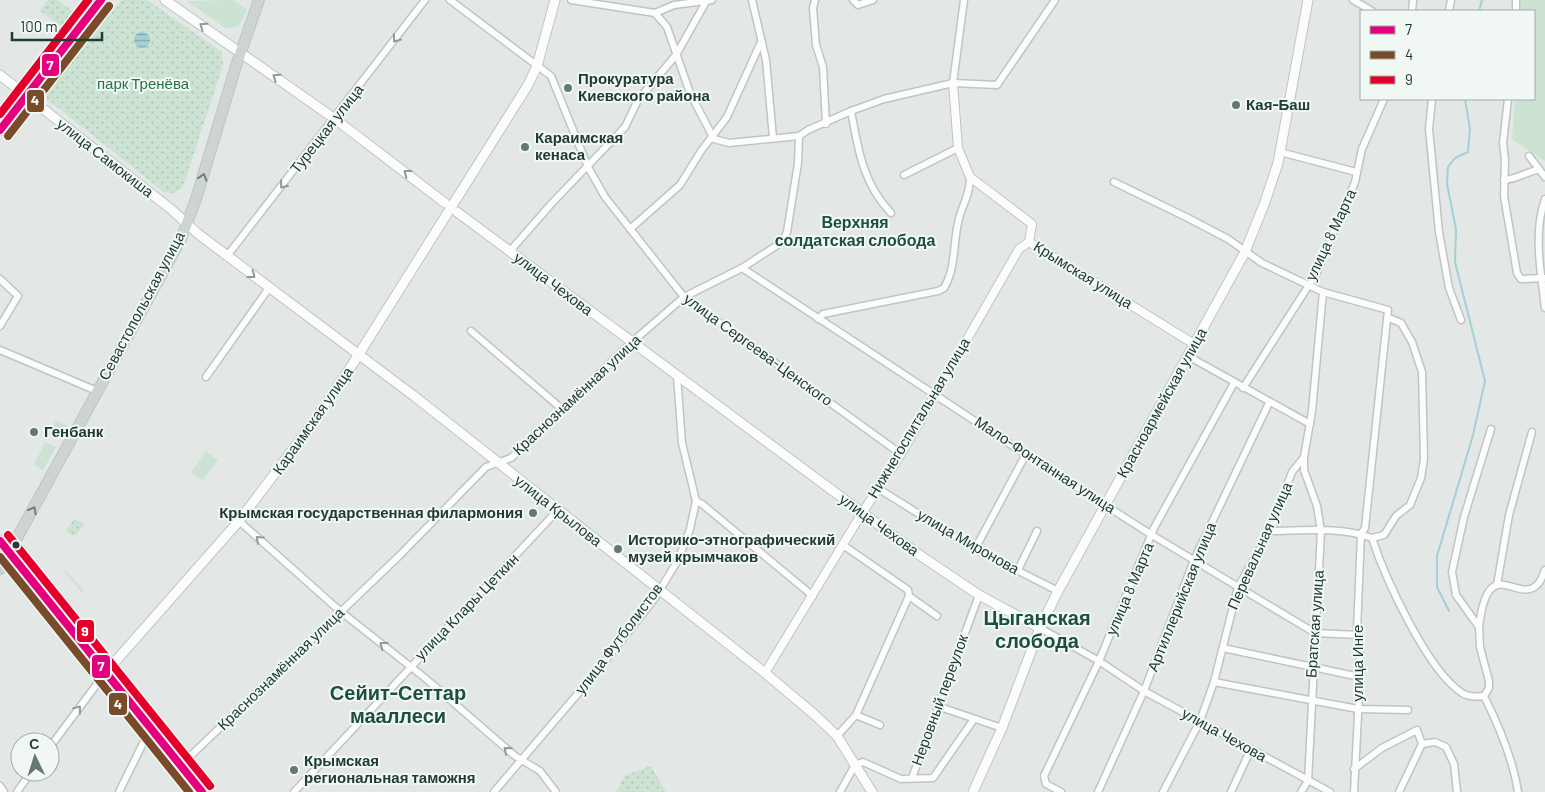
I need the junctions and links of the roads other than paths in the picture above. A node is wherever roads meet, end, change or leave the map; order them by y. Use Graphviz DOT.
graph roads {
  1 [pos="101,0"];
  2 [pos="166,0"];
  3 [pos="259,0"];
  4 [pos="425,0"];
  5 [pos="450,0"];
  6 [pos="546,0"];
  7 [pos="571,0"];
  8 [pos="707,0"];
  9 [pos="712,0"];
  10 [pos="752,0"];
  11 [pos="815,0"];
  12 [pos="853,0"];
  13 [pos="873,0"];
  14 [pos="964,0"];
  15 [pos="1055,0"];
  16 [pos="1308,0"];
  17 [pos="1353,0"];
  18 [pos="673,2"];
  19 [pos="554,4"];
  20 [pos="1370,10"];
  21 [pos="655,13"];
  22 [pos="761,42"];
  23 [pos="240,52"];
  24 [pos="676,55"];
  25 [pos="537,66"];
  26 [pos="0,76"];
  27 [pos="953,83"];
  28 [pos="27,97"];
  29 [pos="1384,100"];
  30 [pos="1432,100"];
  31 [pos="1508,100"];
  32 [pos="850,111"];
  33 [pos="335,119"];
  34 [pos="826,124"];
  35 [pos="0,130"];
  36 [pos="711,136"];
  37 [pos="799,136"];
  38 [pos="773,138"];
  39 [pos="958,148"];
  40 [pos="1280,152"];
  41 [pos="1530,156"];
  42 [pos="588,167"];
  43 [pos="1539,170"];
  44 [pos="1356,172"];
  45 [pos="904,175"];
  46 [pos="970,177"];
  47 [pos="1545,177"];
  48 [pos="1504,180"];
  49 [pos="1114,182"];
  50 [pos="1545,199"];
  51 [pos="445,203"];
  52 [pos="457,212"];
  53 [pos="891,213"];
  54 [pos="186,222"];
  55 [pos="630,229"];
  56 [pos="1029,242"];
  57 [pos="510,251"];
  58 [pos="1244,252"];
  59 [pos="227,256"];
  60 [pos="742,268"];
  61 [pos="1543,278"];
  62 [pos="0,279"];
  63 [pos="1308,284"];
  64 [pos="269,288"];
  65 [pos="1323,292"];
  66 [pos="684,297"];
  67 [pos="1545,308"];
  68 [pos="1389,318"];
  69 [pos="818,319"];
  70 [pos="1461,320"];
  71 [pos="0,326"];
  72 [pos="471,331"];
  73 [pos="631,343"];
  74 [pos="1194,344"];
  75 [pos="0,350"];
  76 [pos="358,354"];
  77 [pos="1188,356"];
  78 [pos="676,376"];
  79 [pos="206,377"];
  80 [pos="1234,383"];
  81 [pos="1243,388"];
  82 [pos="97,391"];
  83 [pos="935,394"];
  84 [pos="1270,402"];
  85 [pos="562,409"];
  86 [pos="1310,424"];
  87 [pos="1490,429"];
  88 [pos="1532,432"];
  89 [pos="901,454"];
  90 [pos="1026,454"];
  91 [pos="1304,457"];
  92 [pos="498,463"];
  93 [pos="879,489"];
  94 [pos="696,501"];
  95 [pos="1107,505"];
  96 [pos="558,510"];
  97 [pos="862,513"];
  98 [pos="239,521"];
  99 [pos="1270,530"];
  100 [pos="1038,531"];
  101 [pos="1321,531"];
  102 [pos="1362,534"];
  103 [pos="1152,535"];
  104 [pos="1372,538"];
  105 [pos="0,541"];
  106 [pos="843,545"];
  107 [pos="975,549"];
  108 [pos="10,553"];
  109 [pos="1194,560"];
  110 [pos="0,569"];
  111 [pos="1018,570"];
  112 [pos="1545,570"];
  113 [pos="1496,586"];
  114 [pos="1238,587"];
  115 [pos="659,590"];
  116 [pos="1058,591"];
  117 [pos="979,595"];
  118 [pos="812,596"];
  119 [pos="909,596"];
  120 [pos="340,611"];
  121 [pos="936,616"];
  122 [pos="1479,627"];
  123 [pos="1040,628"];
  124 [pos="1315,633"];
  125 [pos="1358,635"];
  126 [pos="1223,648"];
  127 [pos="1099,661"];
  128 [pos="410,666"];
  129 [pos="1313,668"];
  130 [pos="106,672"];
  131 [pos="765,673"];
  132 [pos="1360,677"];
  133 [pos="1214,682"];
  134 [pos="1144,691"];
  135 [pos="1484,696"];
  136 [pos="1311,699"];
  137 [pos="937,706"];
  138 [pos="1358,709"];
  139 [pos="1408,710"];
  140 [pos="856,715"];
  141 [pos="974,719"];
  142 [pos="1200,721"];
  143 [pos="880,726"];
  144 [pos="1002,728"];
  145 [pos="150,729"];
  146 [pos="60,734"];
  147 [pos="837,736"];
  148 [pos="1422,744"];
  149 [pos="1250,750"];
  150 [pos="522,760"];
  151 [pos="855,765"];
  152 [pos="180,766"];
  153 [pos="1354,769"];
  154 [pos="912,778"];
  155 [pos="1308,781"];
  156 [pos="0,786"];
  157 [pos="4,792"];
  158 [pos="119,792"];
  159 [pos="202,792"];
  160 [pos="294,792"];
  161 [pos="494,792"];
  162 [pos="556,792"];
  163 [pos="840,792"];
  164 [pos="872,792"];
  165 [pos="973,792"];
  166 [pos="1061,792"];
  167 [pos="1098,792"];
  168 [pos="1163,792"];
  169 [pos="1231,792"];
  170 [pos="1301,792"];
  171 [pos="1330,792"];
  172 [pos="1354,792"];
  173 [pos="1399,792"];
  174 [pos="1457,792"];
  175 [pos="1518,792"];
  1 -- 28 [label="main road"];
  23 -- 2 [label="main road, one-way"];
  3 -- 23 [label="main road, Севастопольская улица"];
  4 -- 33 [label="street, Турецкая улица, one-way"];
  5 -- 25 [label="street, улица Сергеева-Ценского"];
  6 -- 19 [label="street"];
  7 -- 21 [label="street"];
  8 -- 9 [label="street"];
  8 -- 18 [label="street"];
  8 -- 24 [label="street"];
  10 -- 22 [label="street"];
  11 -- 34 [label="street"];
  12 -- 13 [label="street"];
  14 -- 27 [label="street"];
  15 -- 27 [label="street"];
  16 -- 40 [label="main road, Красноармейская улица"];
  17 -- 20 [label="street"];
  18 -- 21 [label="street"];
  19 -- 25 [label="main road, Караимская улица"];
  21 -- 24 [label="street"];
  22 -- 36 [label="street"];
  22 -- 38 [label="street"];
  33 -- 23 [label="main road, one-way"];
  54 -- 23 [label="main road, Севастопольская улица, one-way"];
  24 -- 36 [label="street"];
  24 -- 42 [label="street"];
  25 -- 42 [label="street, улица Сергеева-Ценского"];
  25 -- 76 [label="main road, Караимская улица"];
  26 -- 28 [label="main road, улица Самокиша"];
  27 -- 32 [label="street"];
  27 -- 39 [label="street"];
  28 -- 35 [label="main road"];
  28 -- 54 [label="main road, улица Самокиша"];
  29 -- 44 [label="street, улица 8 Марта"];
  30 -- 70 [label="street"];
  31 -- 48 [label="street"];
  32 -- 34 [label="street"];
  32 -- 53 [label="street"];
  51 -- 33 [label="main road, one-way"];
  33 -- 59 [label="street, Турецкая улица, one-way"];
  34 -- 37 [label="street"];
  36 -- 38 [label="street"];
  36 -- 55 [label="street"];
  37 -- 38 [label="street"];
  37 -- 60 [label="street, Краснознамённая улица"];
  39 -- 45 [label="street"];
  39 -- 46 [label="street"];
  40 -- 44 [label="street"];
  40 -- 58 [label="main road, Красноармейская улица"];
  41 -- 43 [label="street"];
  42 -- 55 [label="street, улица Сергеева-Ценского"];
  42 -- 57 [label="street"];
  43 -- 47 [label="street"];
  43 -- 48 [label="street"];
  44 -- 63 [label="street, улица 8 Марта"];
  46 -- 56 [label="street, Крымская улица"];
  46 -- 69 [label="street"];
  48 -- 61 [label="street"];
  49 -- 58 [label="street"];
  50 -- 61 [label="street"];
  52 -- 57 [label="main road, улица Чехова"];
  54 -- 59 [label="main road, улица Крылова"];
  54 -- 82 [label="main road, Севастопольская улица"];
  55 -- 66 [label="street, улица Сергеева-Ценского"];
  56 -- 74 [label="street, Крымская улица"];
  56 -- 83 [label="street, Нижнегоспитальная улица"];
  57 -- 73 [label="main road, улица Чехова"];
  58 -- 63 [label="street"];
  58 -- 74 [label="main road, Красноармейская улица"];
  59 -- 64 [label="main road, улица Крылова, one-way"];
  60 -- 66 [label="street, Краснознамённая улица"];
  60 -- 69 [label="street, Мало-Фонтанная улица"];
  61 -- 67 [label="street"];
  62 -- 71 [label="street"];
  63 -- 65 [label="street"];
  63 -- 81 [label="street, улица 8 Марта"];
  64 -- 76 [label="main road, улица Крылова"];
  64 -- 79 [label="street"];
  65 -- 68 [label="street, улица Инге"];
  65 -- 86 [label="street, Перевальная улица"];
  66 -- 73 [label="street, Краснознамённая улица"];
  66 -- 89 [label="street, улица Сергеева-Ценского"];
  68 -- 102 [label="street, улица Инге"];
  68 -- 104 [label="street"];
  69 -- 83 [label="street, Мало-Фонтанная улица"];
  72 -- 85 [label="street"];
  73 -- 78 [label="main road, улица Чехова"];
  73 -- 85 [label="street, Краснознамённая улица"];
  74 -- 77 [label="main road, Красноармейская улица"];
  75 -- 82 [label="street"];
  76 -- 92 [label="main road, улица Крылова"];
  76 -- 98 [label="main road, Караимская улица"];
  77 -- 80 [label="street"];
  77 -- 95 [label="main road, Красноармейская улица"];
  78 -- 94 [label="street, улица Футболистов"];
  78 -- 97 [label="main road, улица Чехова"];
  80 -- 81 [label="street"];
  80 -- 103 [label="street, улица 8 Марта"];
  81 -- 84 [label="street"];
  108 -- 82 [label="main road, Севастопольская улица, one-way"];
  83 -- 89 [label="street, Нижнегоспитальная улица"];
  83 -- 90 [label="street, Мало-Фонтанная улица"];
  84 -- 86 [label="street"];
  84 -- 109 [label="street, Артиллерийская улица"];
  85 -- 92 [label="street, Краснознамённая улица"];
  86 -- 91 [label="street, Перевальная улица"];
  87 -- 122 [label="street"];
  88 -- 113 [label="street"];
  89 -- 93 [label="street, Нижнегоспитальная улица"];
  90 -- 95 [label="street, Мало-Фонтанная улица"];
  90 -- 107 [label="street"];
  91 -- 99 [label="street, Перевальная улица"];
  91 -- 101 [label="street, Братская улица"];
  92 -- 96 [label="main road, улица Крылова"];
  92 -- 120 [label="street, Краснознамённая улица"];
  93 -- 97 [label="street, Нижнегоспитальная улица"];
  93 -- 107 [label="street, улица Миронова"];
  94 -- 115 [label="street, улица Футболистов"];
  94 -- 118 [label="street"];
  95 -- 103 [label="street, Мало-Фонтанная улица"];
  95 -- 116 [label="main road, Красноармейская улица"];
  96 -- 115 [label="main road, улица Крылова"];
  96 -- 128 [label="street, улица Клары Цеткин"];
  97 -- 106 [label="street, Нижнегоспитальная улица"];
  97 -- 117 [label="main road, улица Чехова"];
  120 -- 98 [label="street, one-way"];
  98 -- 130 [label="main road, Караимская улица"];
  99 -- 101 [label="street"];
  99 -- 114 [label="street, Перевальная улица"];
  100 -- 111 [label="street"];
  101 -- 102 [label="street"];
  101 -- 124 [label="street, Братская улица"];
  102 -- 104 [label="street"];
  102 -- 125 [label="street, улица Инге"];
  103 -- 109 [label="street, Мало-Фонтанная улица"];
  103 -- 127 [label="street, улица 8 Марта"];
  104 -- 135 [label="street"];
  105 -- 108 [label="main road"];
  106 -- 118 [label="street, Нижнегоспитальная улица"];
  106 -- 119 [label="street"];
  107 -- 111 [label="street, улица Миронова"];
  108 -- 110 [label="main road, Севастопольская улица"];
  108 -- 130 [label="main road"];
  109 -- 114 [label="street, Мало-Фонтанная улица"];
  109 -- 134 [label="street, Артиллерийская улица"];
  111 -- 116 [label="street, улица Миронова"];
  112 -- 113 [label="street"];
  113 -- 122 [label="street"];
  114 -- 124 [label="street, Мало-Фонтанная улица"];
  114 -- 126 [label="street, Перевальная улица"];
  115 -- 131 [label="main road, улица Крылова"];
  115 -- 150 [label="street, улица Футболистов"];
  116 -- 123 [label="main road, Красноармейская улица"];
  117 -- 123 [label="main road, улица Чехова"];
  117 -- 137 [label="street, Неровный переулок"];
  118 -- 131 [label="street, Нижнегоспитальная улица"];
  119 -- 121 [label="street"];
  119 -- 140 [label="street"];
  128 -- 120 [label="street, one-way"];
  120 -- 152 [label="street, Краснознамённая улица"];
  122 -- 135 [label="street"];
  123 -- 127 [label="street, улица Чехова"];
  123 -- 144 [label="main road, Красноармейская улица"];
  124 -- 125 [label="street, Мало-Фонтанная улица"];
  124 -- 129 [label="street, Братская улица"];
  125 -- 132 [label="street, улица Инге"];
  126 -- 129 [label="street"];
  126 -- 133 [label="street, Перевальная улица"];
  127 -- 134 [label="street, улица Чехова"];
  127 -- 166 [label="street, улица 8 Марта"];
  150 -- 128 [label="street, one-way"];
  128 -- 160 [label="street, улица Клары Цеткин"];
  129 -- 132 [label="street"];
  129 -- 136 [label="street, Братская улица"];
  130 -- 145 [label="main road"];
  146 -- 130 [label="street, Караимская улица, one-way"];
  131 -- 147 [label="main road, улица Крылова"];
  132 -- 138 [label="street, улица Инге"];
  133 -- 136 [label="street"];
  133 -- 142 [label="street, Перевальная улица"];
  134 -- 142 [label="street, улица Чехова"];
  134 -- 167 [label="street, Артиллерийская улица"];
  135 -- 175 [label="street"];
  136 -- 138 [label="street"];
  136 -- 155 [label="street, Братская улица"];
  137 -- 141 [label="street"];
  137 -- 154 [label="street, Неровный переулок"];
  138 -- 139 [label="street"];
  138 -- 153 [label="street, улица Инге"];
  140 -- 143 [label="street"];
  140 -- 147 [label="street"];
  141 -- 144 [label="street"];
  141 -- 154 [label="street"];
  142 -- 149 [label="street, улица Чехова"];
  142 -- 168 [label="street, Перевальная улица"];
  144 -- 165 [label="main road, Красноармейская улица"];
  145 -- 152 [label="main road"];
  145 -- 158 [label="street"];
  147 -- 151 [label="main road, улица Крылова"];
  148 -- 153 [label="street"];
  148 -- 173 [label="street"];
  148 -- 174 [label="street"];
  149 -- 155 [label="street, улица Чехова"];
  149 -- 169 [label="street"];
  150 -- 161 [label="street, улица Футболистов"];
  150 -- 162 [label="street"];
  151 -- 154 [label="street"];
  151 -- 163 [label="street"];
  151 -- 164 [label="main road, улица Крылова"];
  152 -- 159 [label="main road"];
  153 -- 172 [label="street, улица Инге"];
  155 -- 170 [label="street"];
  155 -- 171 [label="street, улица Чехова"];
  156 -- 157 [label="street"];
}
